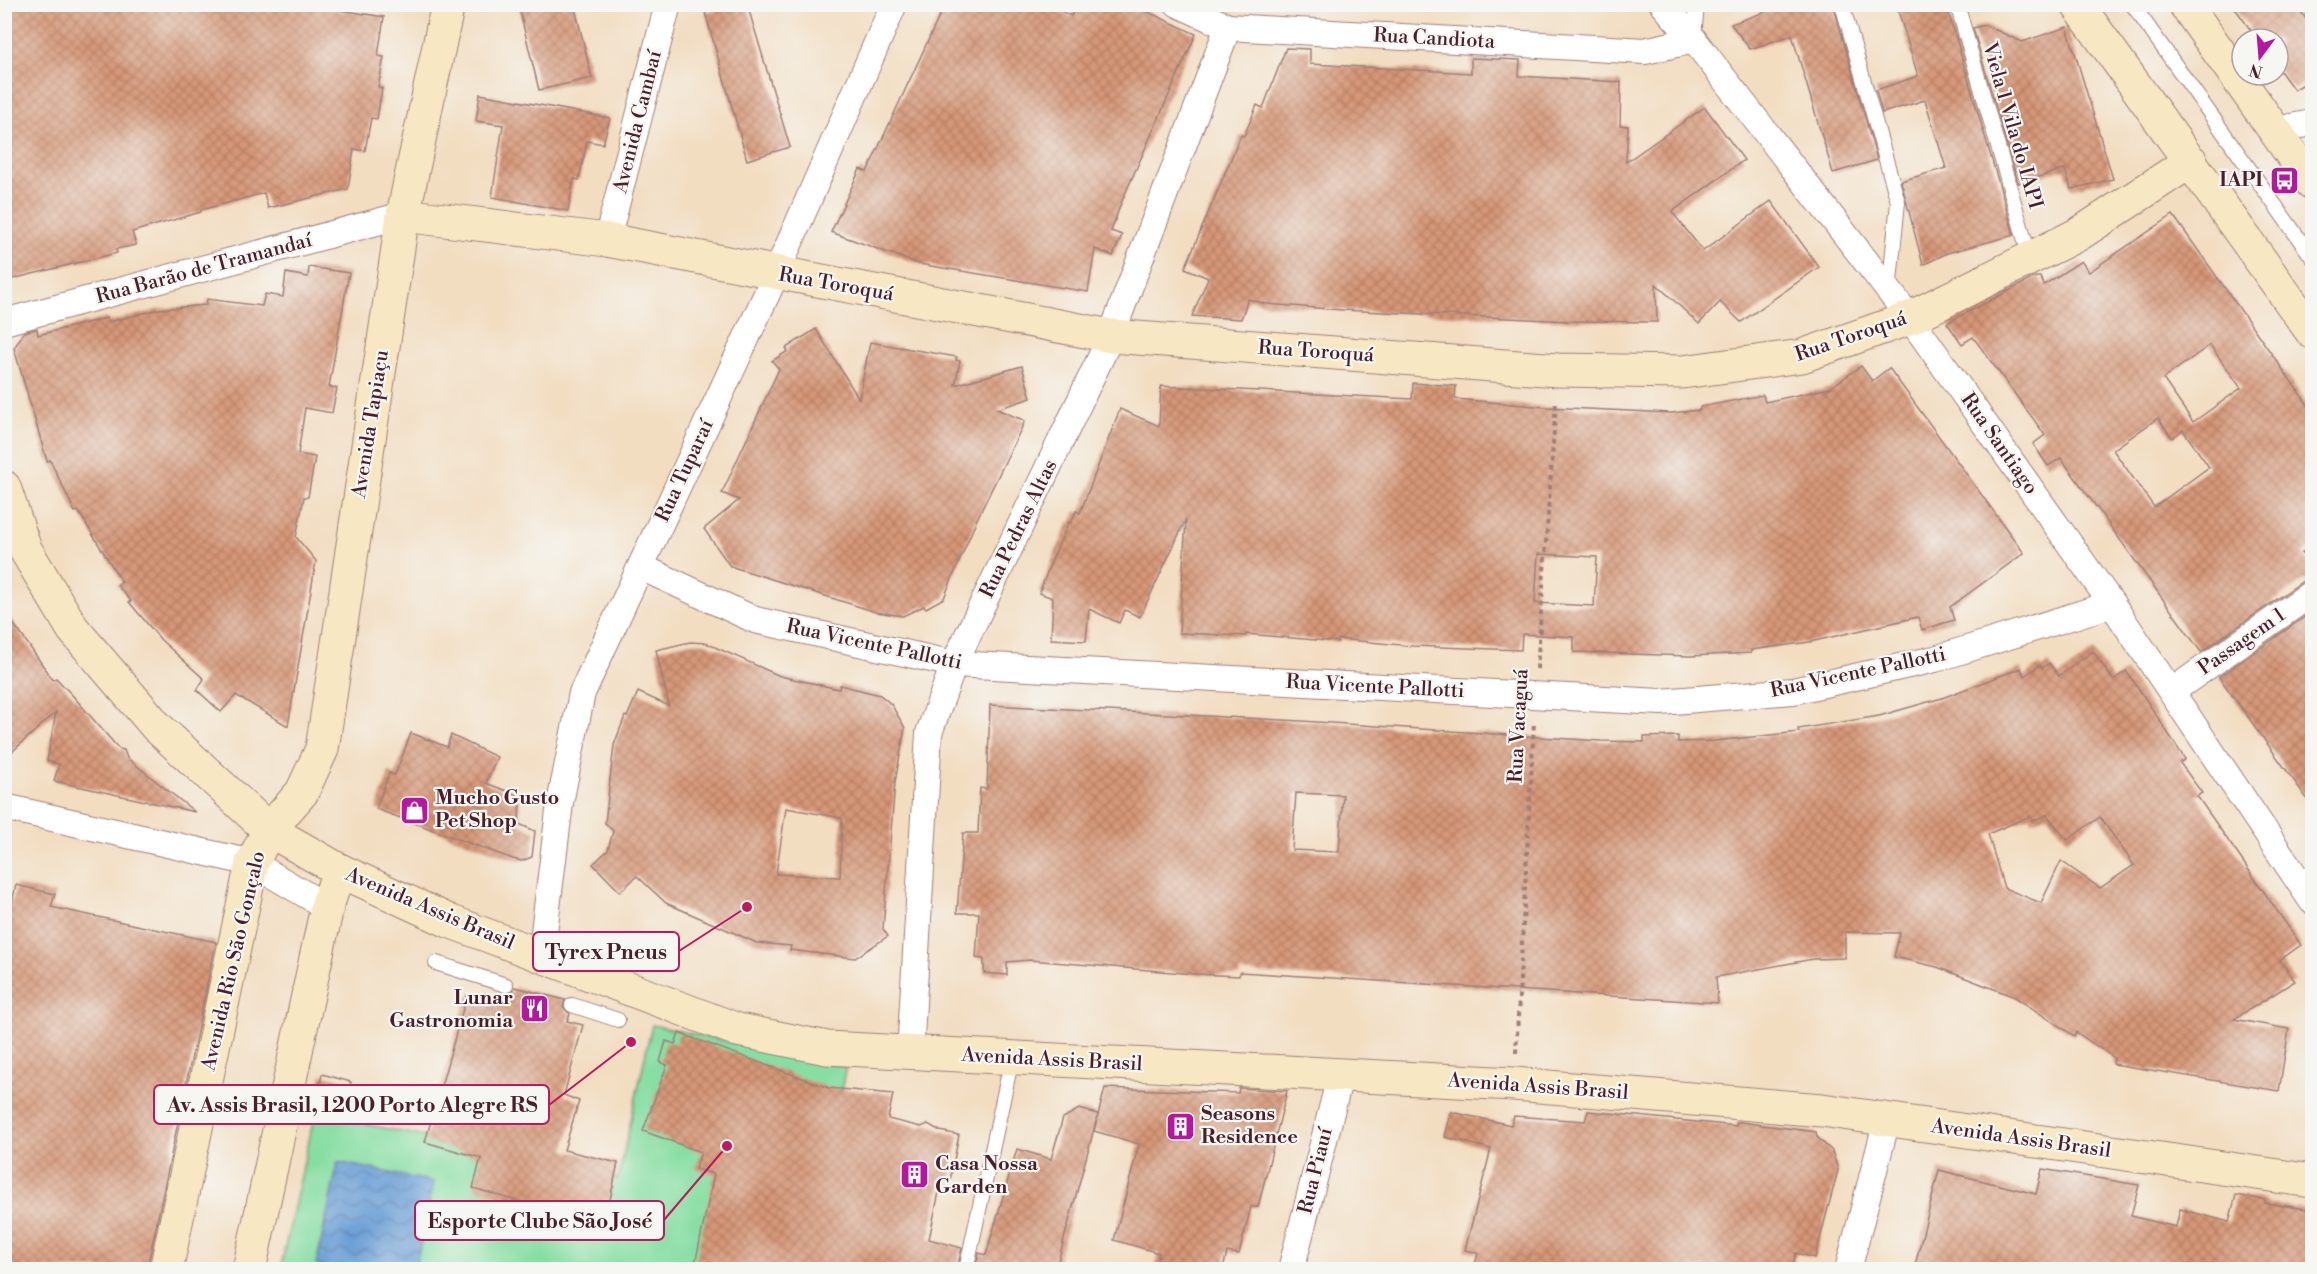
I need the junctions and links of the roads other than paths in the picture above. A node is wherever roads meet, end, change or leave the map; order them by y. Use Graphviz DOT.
graph roads {
  1 [pos="448,4"];
  2 [pos="668,4"];
  3 [pos="1178,4"];
  4 [pos="1662,4"];
  5 [pos="1697,4"];
  6 [pos="1842,4"];
  7 [pos="1957,4"];
  8 [pos="2078,4"];
  9 [pos="2127,4"];
  10 [pos="2185,4"];
  11 [pos="2136,8"];
  12 [pos="889,9"];
  13 [pos="1228,27"];
  14 [pos="1694,40"];
  15 [pos="2313,123"];
  16 [pos="2275,130"];
  17 [pos="2191,161"];
  18 [pos="2313,183"];
  19 [pos="403,215"];
  20 [pos="607,240"];
  21 [pos="2313,257"];
  22 [pos="2030,258"];
  23 [pos="776,274"];
  24 [pos="1889,292"];
  25 [pos="1910,318"];
  26 [pos="4,322"];
  27 [pos="2313,332"];
  28 [pos="1111,336"];
  29 [pos="4,487"];
  30 [pos="641,567"];
  31 [pos="2313,593"];
  32 [pos="2112,604"];
  33 [pos="954,664"];
  34 [pos="2172,691"];
  35 [pos="4,807"];
  36 [pos="269,830"];
  37 [pos="252,863"];
  38 [pos="339,870"];
  39 [pos="2313,901"];
  40 [pos="327,907"];
  41 [pos="541,956"];
  42 [pos="436,963"];
  43 [pos="506,985"];
  44 [pos="572,1005"];
  45 [pos="618,1020"];
  46 [pos="910,1054"];
  47 [pos="1012,1058"];
  48 [pos="1341,1073"];
  49 [pos="1887,1120"];
  50 [pos="2313,1181"];
  51 [pos="166,1269"];
  52 [pos="249,1269"];
  53 [pos="966,1269"];
  54 [pos="1291,1269"];
  55 [pos="1848,1269"];
  1 -- 19 [label="street, Avenida Tapiaçu"];
  2 -- 20 [label="street, Avenida Cambaí"];
  3 -- 13 [label="street, Rua Candiota"];
  4 -- 14 [label="street, Rua Santiago"];
  5 -- 14 [label="lane"];
  6 -- 24 [label="lane"];
  7 -- 22 [label="lane, Viela 1 Vila do IAPI"];
  8 -- 17 [label="street"];
  9 -- 11 [label="lane"];
  10 -- 16 [label="street"];
  11 -- 21 [label="lane"];
  12 -- 23 [label="street, Rua Tuparaí"];
  13 -- 14 [label="street, Rua Candiota"];
  13 -- 28 [label="street, Rua Pedras Altas"];
  14 -- 24 [label="street, Rua Santiago"];
  15 -- 16 [label="street"];
  16 -- 18 [label="street"];
  17 -- 22 [label="street, Rua Toroquá"];
  17 -- 27 [label="street"];
  19 -- 20 [label="street, Rua Toroquá"];
  19 -- 26 [label="street, Rua Barão de Tramandaí"];
  19 -- 36 [label="street, Avenida Tapiaçu"];
  20 -- 23 [label="street, Rua Toroquá"];
  22 -- 25 [label="street, Rua Toroquá"];
  23 -- 28 [label="street, Rua Toroquá"];
  23 -- 30 [label="street, Rua Tuparaí"];
  24 -- 25 [label="street, Rua Santiago"];
  25 -- 28 [label="street, Rua Toroquá"];
  25 -- 32 [label="street, Rua Santiago"];
  28 -- 33 [label="street, Rua Pedras Altas"];
  29 -- 36 [label="street, Avenida Assis Brasil"];
  30 -- 33 [label="street, Rua Vicente Pallotti"];
  30 -- 41 [label="street, Rua Tuparaí"];
  31 -- 34 [label="street, Passagem 1"];
  32 -- 33 [label="street, Rua Vicente Pallotti"];
  32 -- 34 [label="street, Rua Santiago"];
  33 -- 46 [label="street, Rua Pedras Altas"];
  34 -- 39 [label="street, Rua Santiago"];
  35 -- 37 [label="street"];
  36 -- 37 [label="street, Avenida Rio São Gonçalo"];
  36 -- 38 [label="street, Avenida Assis Brasil"];
  37 -- 40 [label="street"];
  37 -- 51 [label="street, Avenida Rio São Gonçalo"];
  38 -- 40 [label="street"];
  38 -- 41 [label="street, Avenida Assis Brasil"];
  40 -- 52 [label="street"];
  41 -- 46 [label="street, Avenida Assis Brasil"];
  42 -- 43 [label="lane"];
  44 -- 45 [label="lane"];
  46 -- 47 [label="street, Avenida Assis Brasil"];
  47 -- 48 [label="street, Avenida Assis Brasil"];
  47 -- 53 [label="lane"];
  48 -- 49 [label="street, Avenida Assis Brasil"];
  48 -- 54 [label="street, Rua Piauí"];
  49 -- 50 [label="street, Avenida Assis Brasil"];
  49 -- 55 [label="street"];
}
